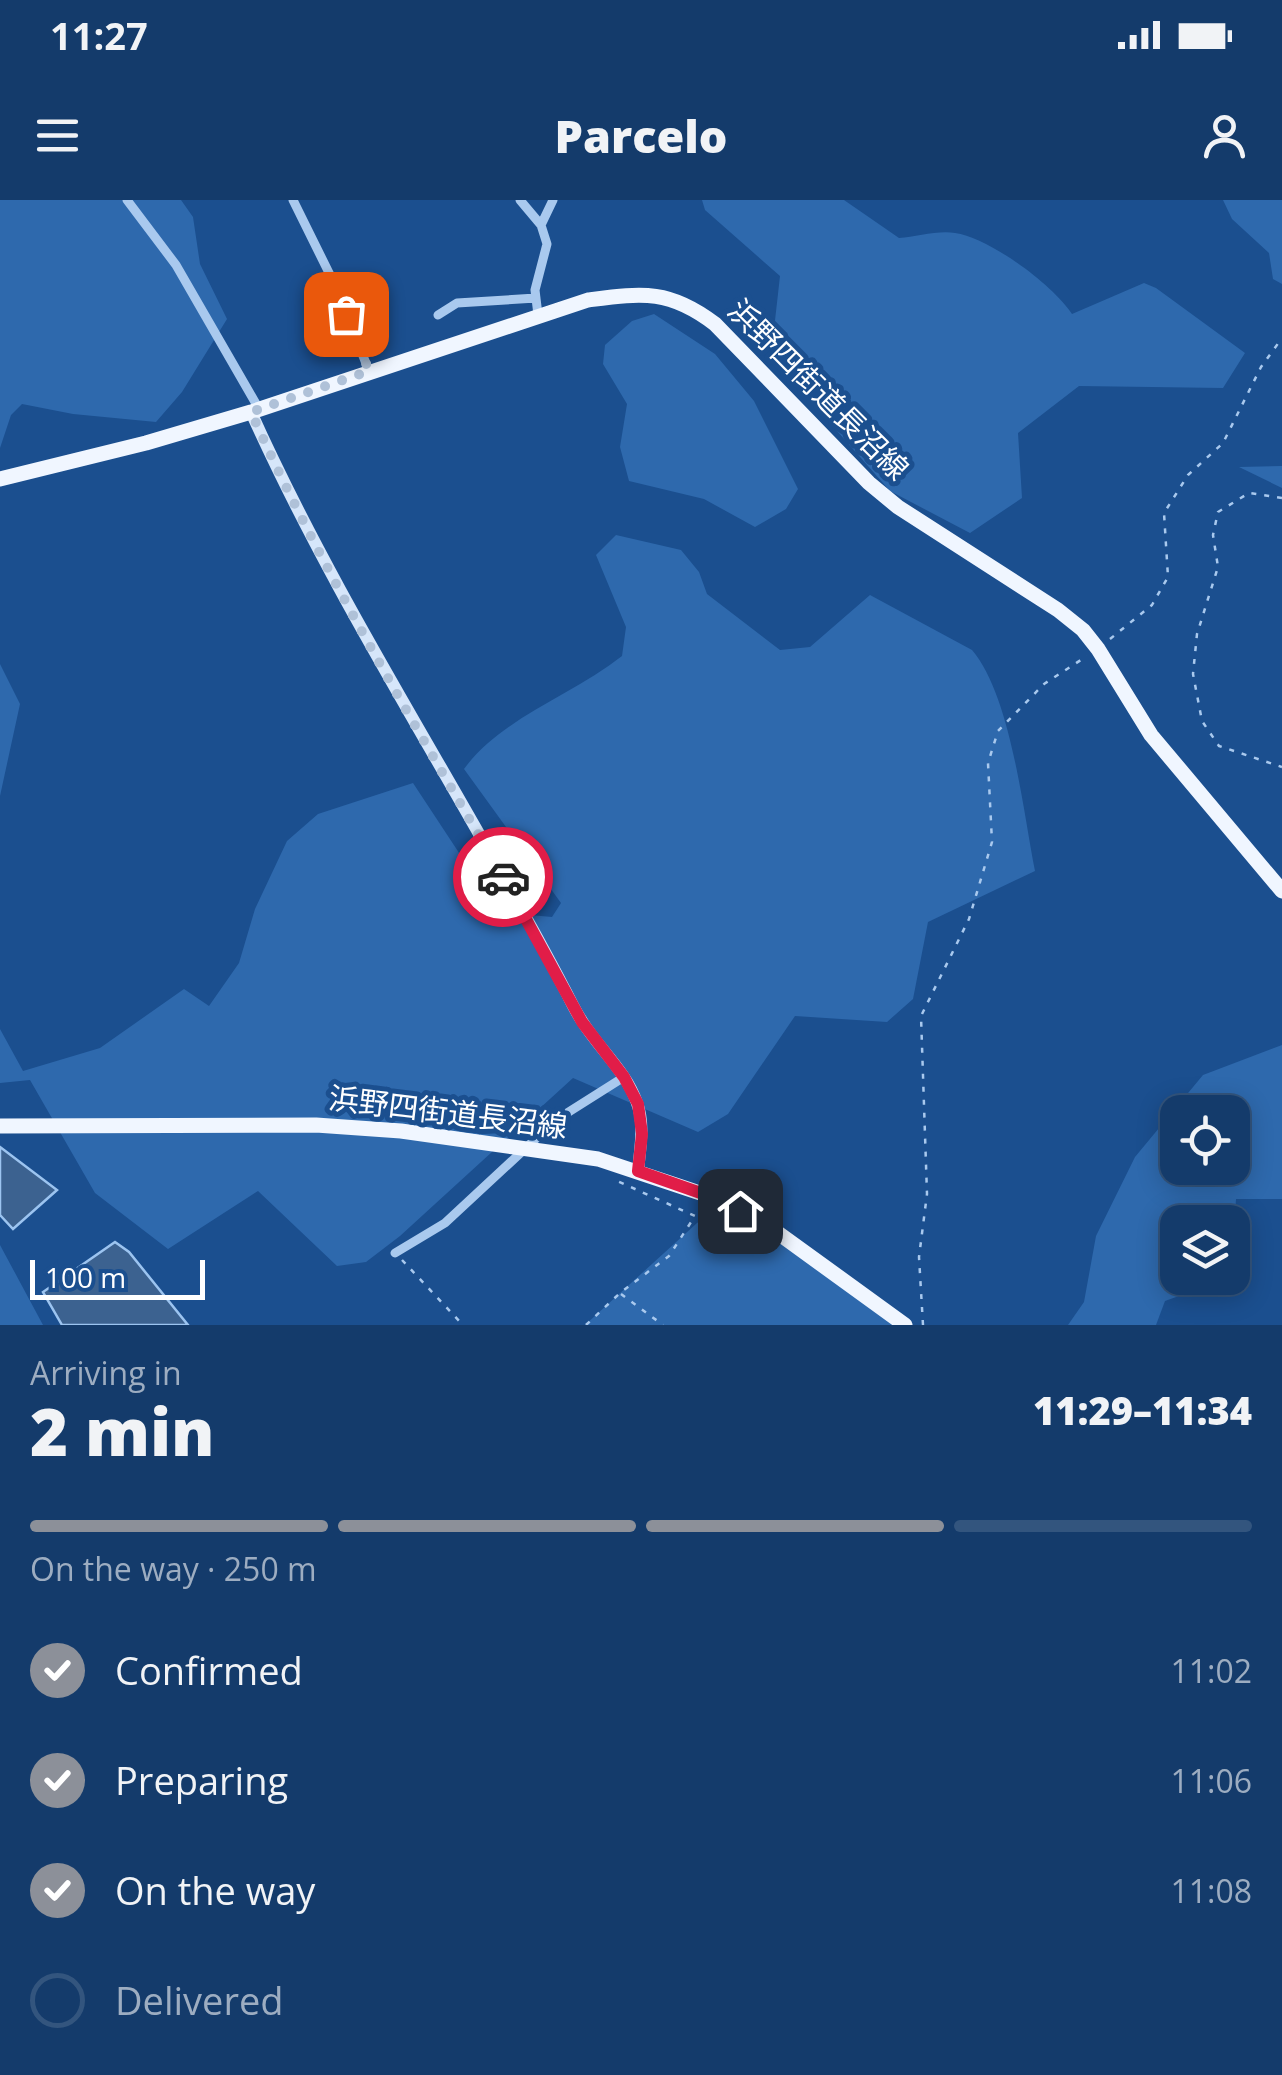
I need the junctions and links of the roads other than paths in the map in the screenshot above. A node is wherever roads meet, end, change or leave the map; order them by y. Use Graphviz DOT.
graph roads {
  1 [pos="128,200"];
  2 [pos="292,200"];
  3 [pos="520,200"];
  4 [pos="553,200"];
  5 [pos="541,225"];
  6 [pos="536,298"];
  7 [pos="438,315"];
  8 [pos="538,316"];
  9 [pos="369,371"];
  10 [pos="255,410"];
  11 [pos="0,479"];
  12 [pos="1282,891"];
  13 [pos="624,1077"];
  14 [pos="0,1126"];
  15 [pos="526,1148"];
  16 [pos="638,1171"];
  17 [pos="395,1253"];
  18 [pos="904,1325"];
  1 -- 10 [label="street"];
  2 -- 9 [label="street"];
  3 -- 5 [label="street"];
  4 -- 5 [label="street"];
  5 -- 6 [label="street"];
  6 -- 7 [label="street"];
  6 -- 8 [label="street"];
  8 -- 9 [label="main road, 浜野四街道長沼線"];
  8 -- 12 [label="main road, 浜野四街道長沼線"];
  9 -- 10 [label="main road, 浜野四街道長沼線"];
  10 -- 11 [label="main road, 浜野四街道長沼線"];
  10 -- 13 [label="street"];
  13 -- 15 [label="street"];
  13 -- 16 [label="street"];
  14 -- 15 [label="main road, 浜野四街道長沼線"];
  15 -- 16 [label="main road, 浜野四街道長沼線"];
  15 -- 17 [label="street"];
  16 -- 18 [label="main road, 浜野四街道長沼線"];
}
